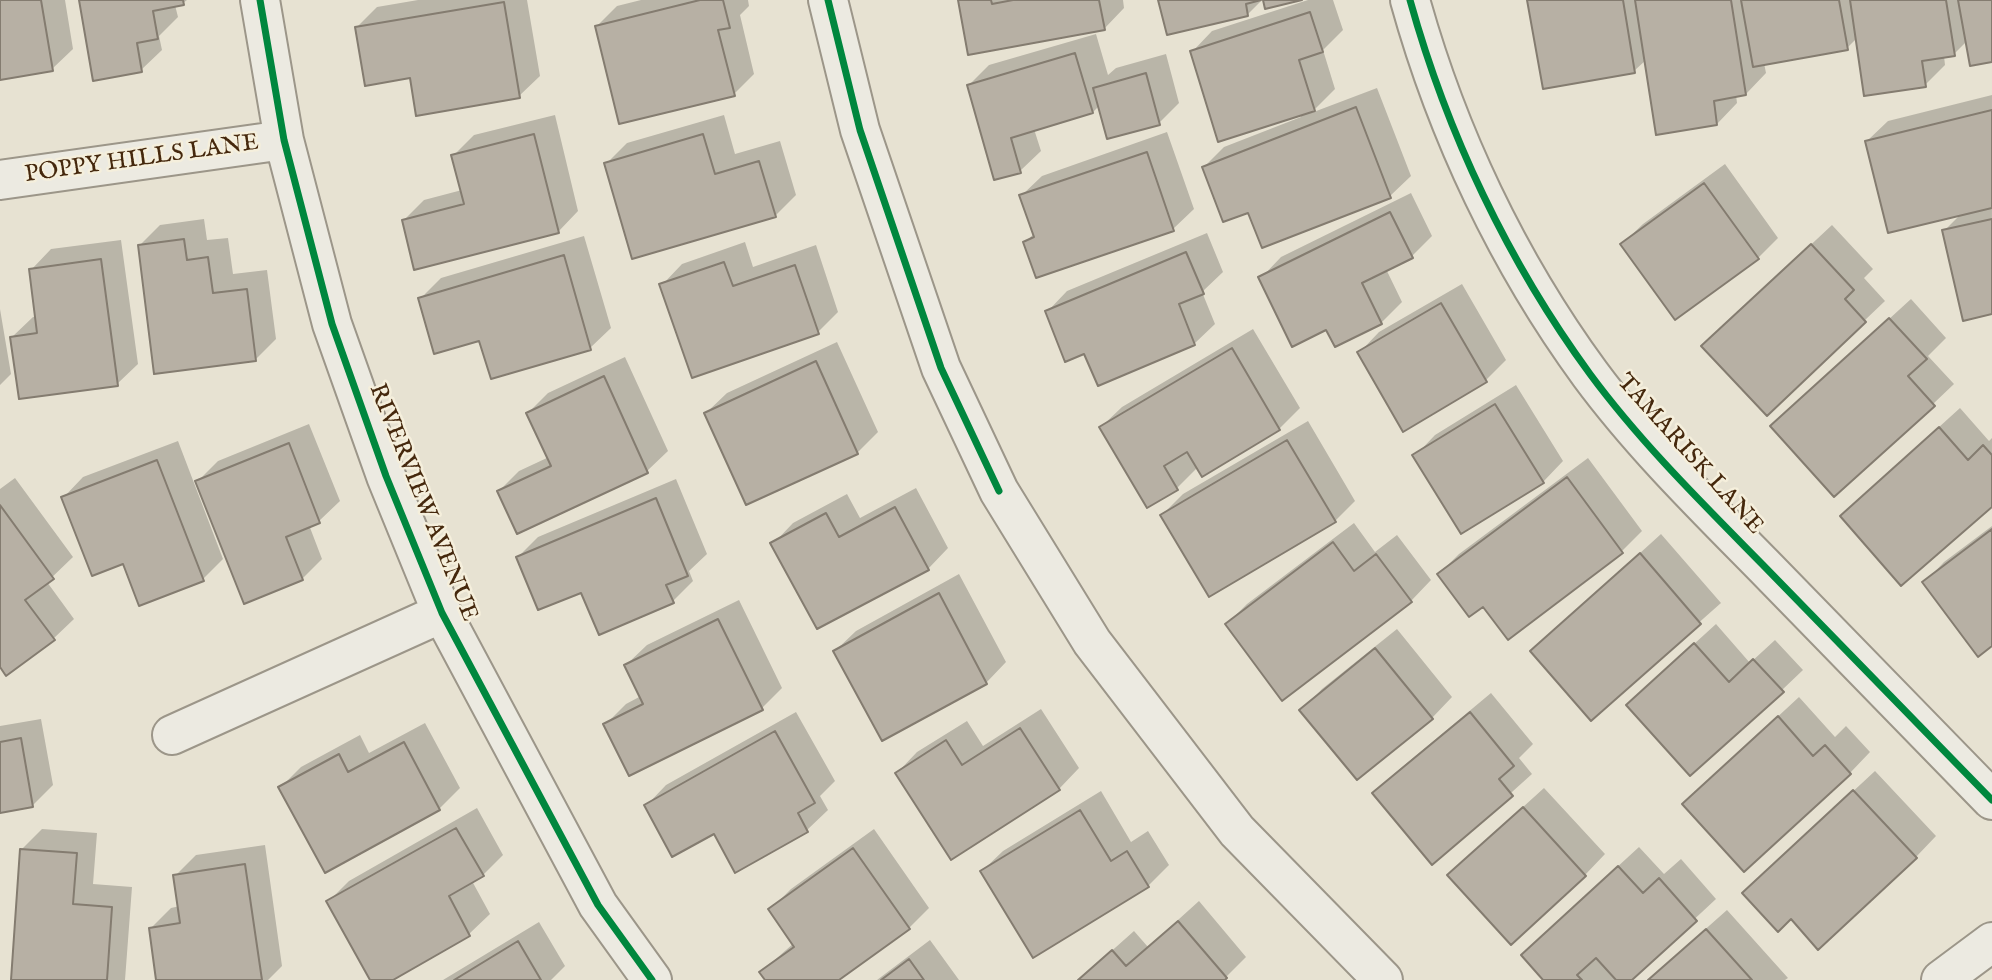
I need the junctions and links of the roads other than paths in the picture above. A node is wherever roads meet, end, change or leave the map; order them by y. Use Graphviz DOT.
graph roads {
  1 [pos="260,0"];
  2 [pos="828,0"];
  3 [pos="1410,0"];
  4 [pos="284,140"];
  5 [pos="0,180"];
  6 [pos="442,613"];
  7 [pos="172,735"];
  8 [pos="1992,800"];
  9 [pos="1992,942"];
  10 [pos="652,980"];
  11 [pos="1383,980"];
  12 [pos="1941,980"];
  1 -- 4 [label="street, RIVERVIEW AVENUE"];
  2 -- 11 [label="street"];
  3 -- 8 [label="street, TAMARISK LANE"];
  4 -- 5 [label="street, POPPY HILLS LANE"];
  4 -- 6 [label="street, RIVERVIEW AVENUE"];
  6 -- 7 [label="street"];
  6 -- 10 [label="street, RIVERVIEW AVENUE"];
  9 -- 12 [label="street"];
}
